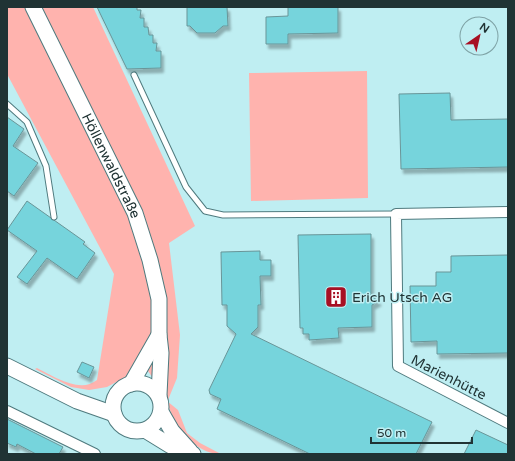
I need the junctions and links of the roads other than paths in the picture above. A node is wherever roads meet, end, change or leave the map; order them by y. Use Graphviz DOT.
graph roads {
  1 [pos="34,10"];
  2 [pos="134,75"];
  3 [pos="7,104"];
  4 [pos="508,212"];
  5 [pos="396,214"];
  6 [pos="54,217"];
  7 [pos="159,335"];
  8 [pos="7,366"];
  9 [pos="131,384"];
  10 [pos="116,396"];
  11 [pos="159,396"];
  12 [pos="77,401"];
  13 [pos="7,411"];
  14 [pos="161,412"];
  15 [pos="114,414"];
  16 [pos="508,423"];
  17 [pos="145,430"];
  18 [pos="95,454"];
  19 [pos="193,454"];
  1 -- 7 [label="street, Höllenwaldstraße"];
  2 -- 5 [label="lane"];
  3 -- 6 [label="lane"];
  4 -- 5 [label="street"];
  5 -- 16 [label="street, Marienhütte"];
  7 -- 9 [label="street, Höllenwaldstraße"];
  7 -- 11 [label="street, Höllenwaldstraße"];
  8 -- 12 [label="street"];
  9 -- 10 [label="street"];
  9 -- 11 [label="street"];
  10 -- 12 [label="street"];
  10 -- 15 [label="street"];
  11 -- 14 [label="street"];
  12 -- 15 [label="street"];
  13 -- 18 [label="street"];
  14 -- 17 [label="street"];
  14 -- 19 [label="street"];
  15 -- 17 [label="street"];
  17 -- 19 [label="street"];
}
